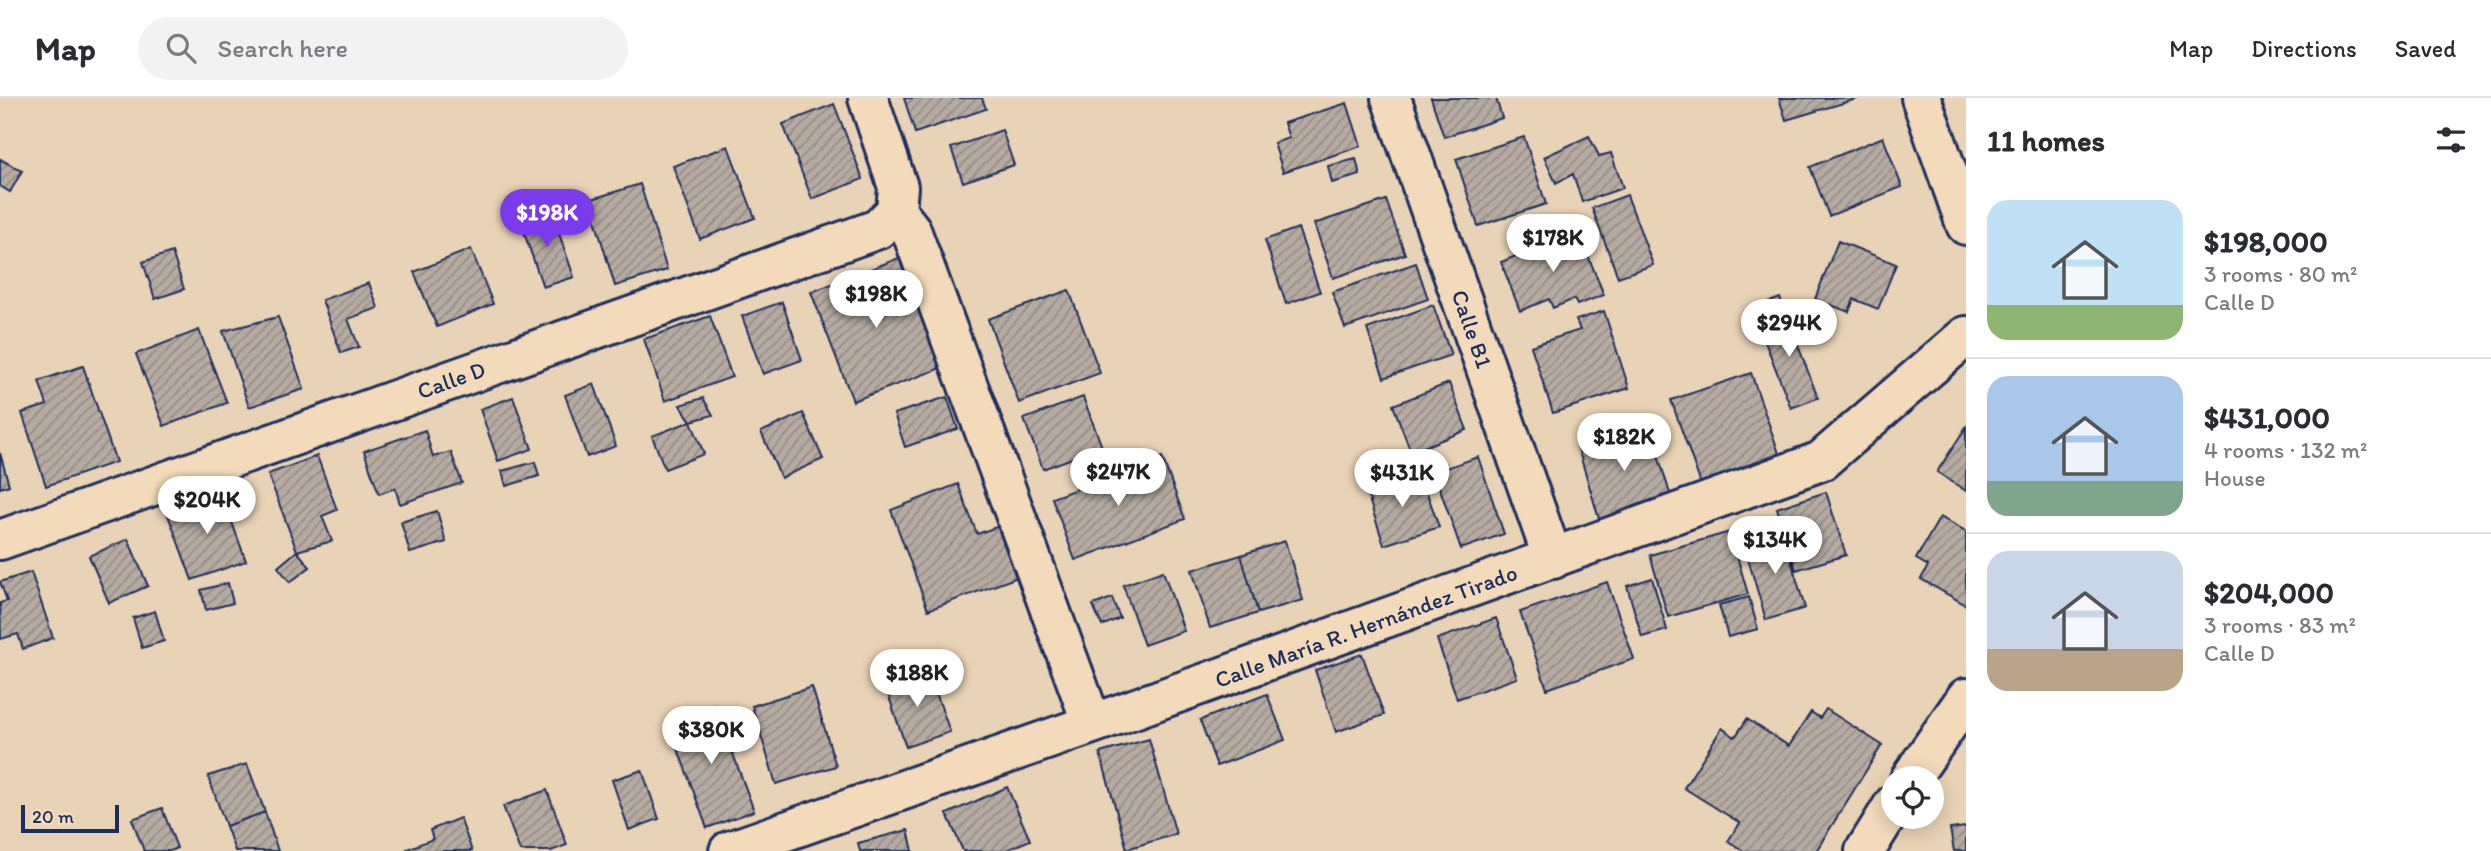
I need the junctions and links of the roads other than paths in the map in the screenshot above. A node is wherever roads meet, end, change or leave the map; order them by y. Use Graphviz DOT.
graph roads {
  1 [pos="868,98"];
  2 [pos="1391,98"];
  3 [pos="1920,98"];
  4 [pos="896,211"];
  5 [pos="1966,225"];
  6 [pos="1966,336"];
  7 [pos="0,540"];
  8 [pos="1553,559"];
  9 [pos="1966,698"];
  10 [pos="1092,724"];
  11 [pos="1919,766"];
  12 [pos="1881,825"];
  13 [pos="729,851"];
  14 [pos="1865,851"];
  1 -- 4 [label="street"];
  2 -- 8 [label="street, Calle B1"];
  3 -- 5 [label="street"];
  4 -- 7 [label="street, Calle D"];
  4 -- 10 [label="street"];
  6 -- 8 [label="street, Calle María R. Hernández Tirado"];
  8 -- 10 [label="street, Calle María R. Hernández Tirado"];
  9 -- 11 [label="street"];
  10 -- 13 [label="street, Calle María R. Hernández Tirado"];
  12 -- 14 [label="street"];
}
